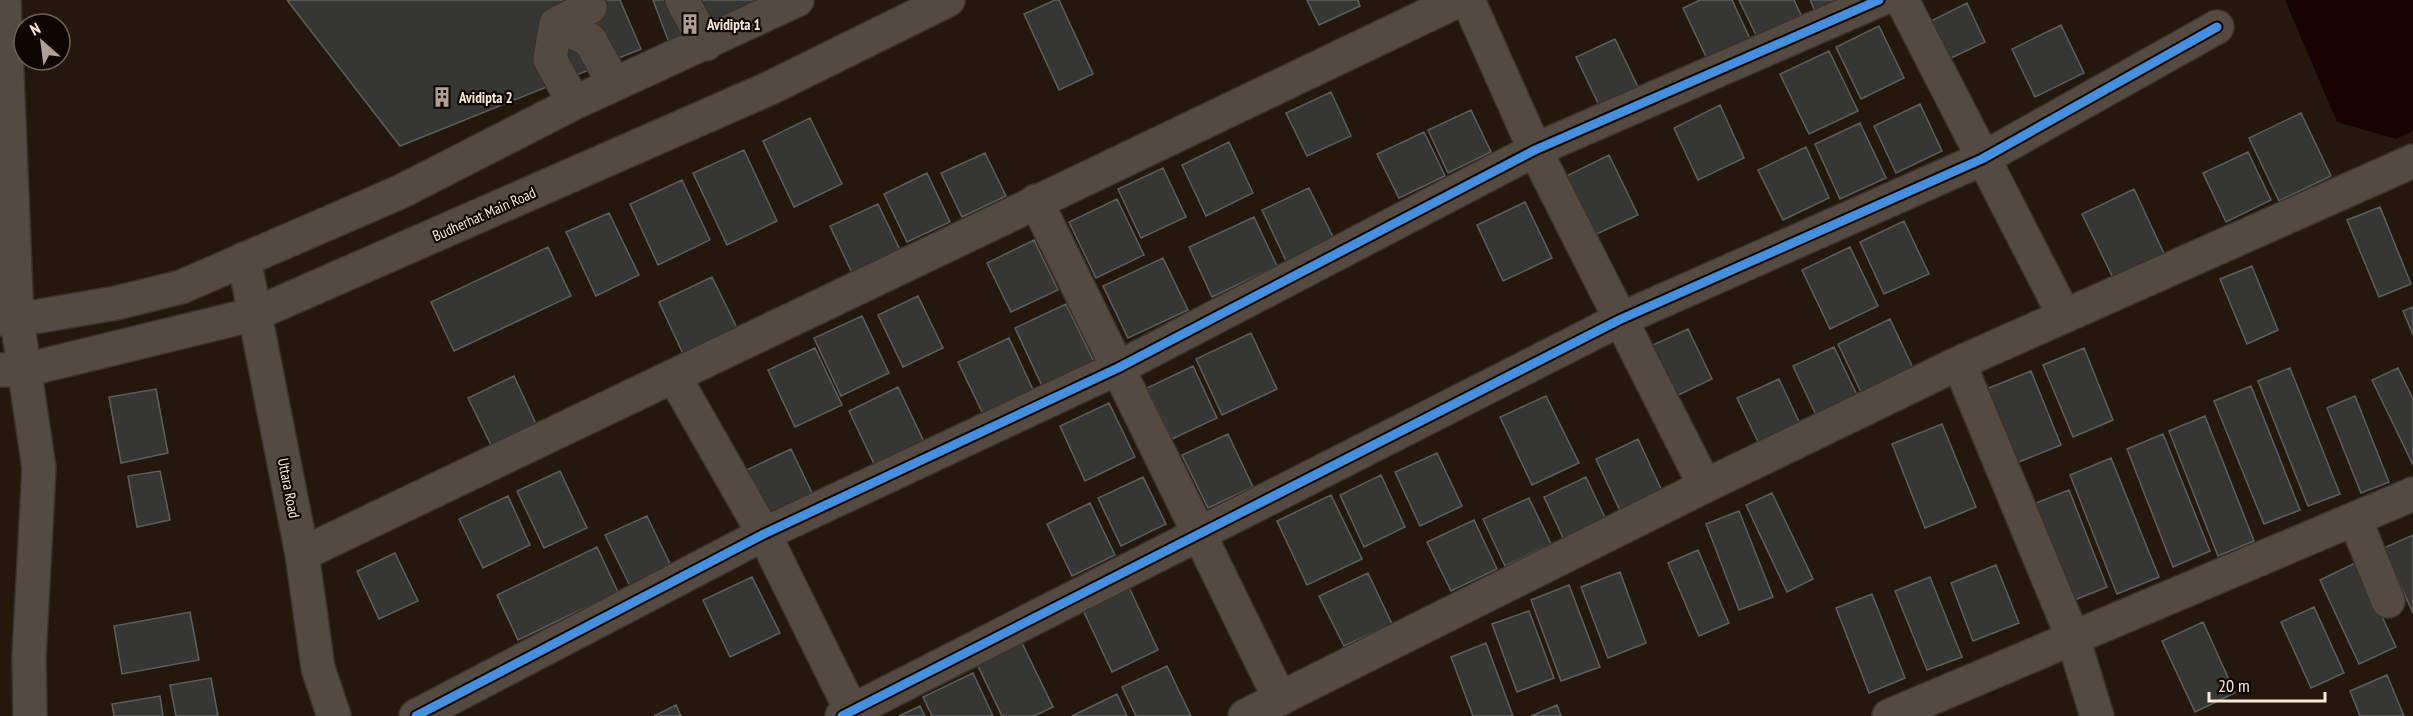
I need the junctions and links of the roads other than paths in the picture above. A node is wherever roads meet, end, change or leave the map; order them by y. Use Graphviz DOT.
graph roads {
  1 [pos="4,0"];
  2 [pos="587,0"];
  3 [pos="682,0"];
  4 [pos="797,0"];
  5 [pos="948,0"];
  6 [pos="1459,0"];
  7 [pos="1468,0"];
  8 [pos="1879,0"];
  9 [pos="1902,0"];
  10 [pos="556,24"];
  11 [pos="2217,27"];
  12 [pos="706,44"];
  13 [pos="614,84"];
  14 [pos="574,103"];
  15 [pos="1535,150"];
  16 [pos="1982,159"];
  17 [pos="2413,161"];
  18 [pos="1036,201"];
  19 [pos="244,259"];
  20 [pos="255,314"];
  21 [pos="2064,315"];
  22 [pos="9,320"];
  23 [pos="1619,320"];
  24 [pos="1959,363"];
  25 [pos="1118,368"];
  26 [pos="12,370"];
  27 [pos="675,378"];
  28 [pos="1705,486"];
  29 [pos="2413,494"];
  30 [pos="2355,519"];
  31 [pos="764,534"];
  32 [pos="1199,534"];
  33 [pos="302,554"];
  34 [pos="2388,601"];
  35 [pos="2073,638"];
  36 [pos="1280,699"];
  37 [pos="850,714"];
  38 [pos="30,716"];
  39 [pos="334,716"];
  40 [pos="416,716"];
  41 [pos="1245,716"];
  42 [pos="1889,716"];
  43 [pos="2097,716"];
  1 -- 22 [label="street"];
  2 -- 10 [label="street"];
  3 -- 12 [label="street"];
  4 -- 12 [label="street"];
  5 -- 20 [label="street, Budherhat Main Road"];
  6 -- 18 [label="street"];
  7 -- 15 [label="street"];
  8 -- 15 [label="street"];
  9 -- 16 [label="street"];
  10 -- 13 [label="street"];
  10 -- 14 [label="street"];
  11 -- 16 [label="street"];
  12 -- 13 [label="street"];
  13 -- 14 [label="street"];
  14 -- 19 [label="street"];
  15 -- 23 [label="street"];
  15 -- 25 [label="street"];
  16 -- 21 [label="street"];
  16 -- 23 [label="street"];
  17 -- 21 [label="street"];
  18 -- 25 [label="street"];
  18 -- 27 [label="street"];
  19 -- 20 [label="street, Uttara Road"];
  19 -- 22 [label="street"];
  20 -- 26 [label="street, Budherhat Main Road"];
  20 -- 33 [label="street, Uttara Road"];
  21 -- 24 [label="street"];
  22 -- 26 [label="street"];
  23 -- 28 [label="street"];
  23 -- 32 [label="street"];
  24 -- 28 [label="street"];
  24 -- 35 [label="street"];
  25 -- 31 [label="street"];
  25 -- 32 [label="street"];
  26 -- 38 [label="street"];
  27 -- 31 [label="street"];
  27 -- 33 [label="street"];
  28 -- 36 [label="street"];
  29 -- 30 [label="street"];
  30 -- 34 [label="street"];
  30 -- 35 [label="street"];
  31 -- 37 [label="street"];
  31 -- 40 [label="street"];
  32 -- 36 [label="street"];
  32 -- 37 [label="street"];
  33 -- 39 [label="street, Uttara Road"];
  35 -- 42 [label="street"];
  35 -- 43 [label="street"];
  36 -- 41 [label="street"];
}
